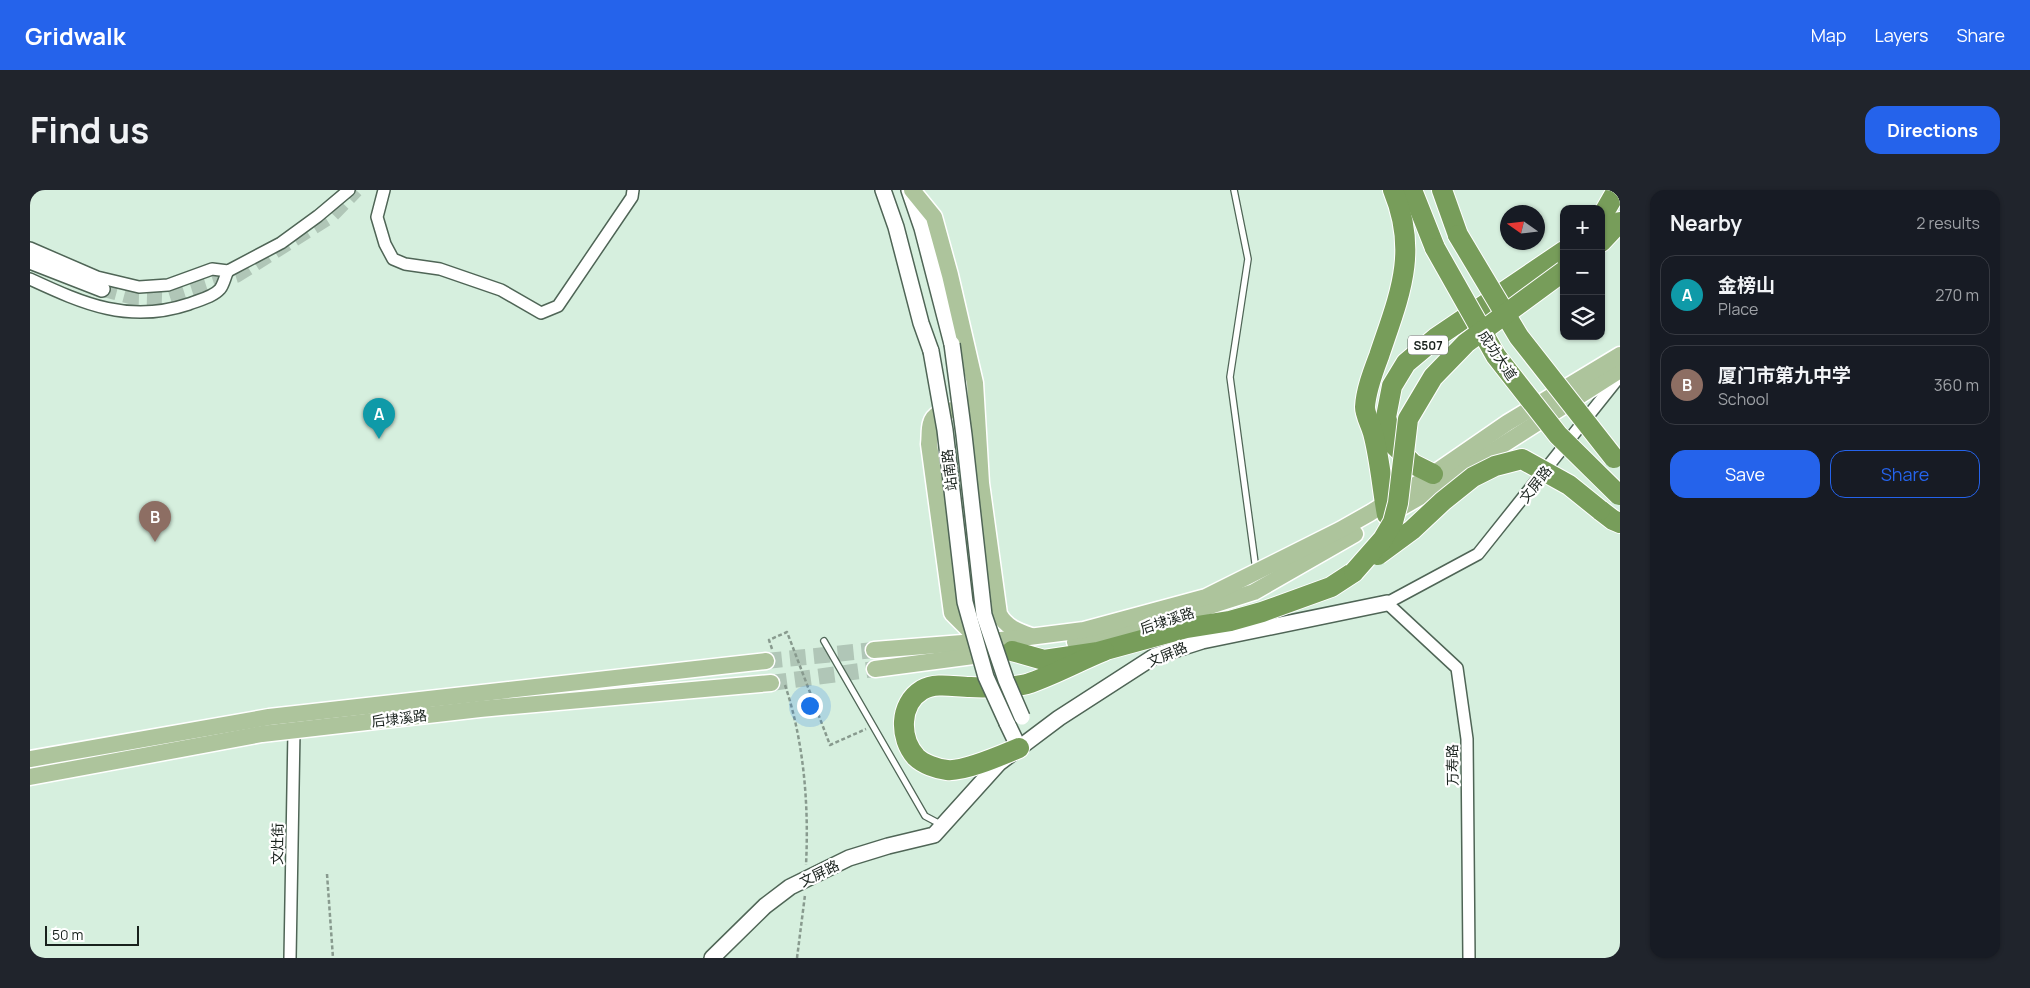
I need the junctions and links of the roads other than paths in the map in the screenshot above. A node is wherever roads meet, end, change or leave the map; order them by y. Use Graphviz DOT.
graph roads {
  1 [pos="349,190"];
  2 [pos="384,190"];
  3 [pos="883,190"];
  4 [pos="911,190"];
  5 [pos="1234,190"];
  6 [pos="1393,190"];
  7 [pos="1412,190"];
  8 [pos="1442,190"];
  9 [pos="1447,190"];
  10 [pos="1608,190"];
  11 [pos="1617,190"];
  12 [pos="633,194"];
  13 [pos="1600,205"];
  14 [pos="1605,211"];
  15 [pos="1620,222"];
  16 [pos="1456,228"];
  17 [pos="1605,239"];
  18 [pos="1560,241"];
  19 [pos="30,248"];
  20 [pos="1560,254"];
  21 [pos="30,261"];
  22 [pos="228,271"];
  23 [pos="1560,274"];
  24 [pos="30,279"];
  25 [pos="102,289"];
  26 [pos="1620,355"];
  27 [pos="1620,370"];
  28 [pos="1620,376"];
  29 [pos="1373,433"];
  30 [pos="979,447"];
  31 [pos="1617,460"];
  32 [pos="1432,482"];
  33 [pos="1620,495"];
  34 [pos="1386,509"];
  35 [pos="1620,523"];
  36 [pos="1256,572"];
  37 [pos="1354,572"];
  38 [pos="1386,603"];
  39 [pos="974,635"];
  40 [pos="1033,637"];
  41 [pos="824,641"];
  42 [pos="874,650"];
  43 [pos="1012,650"];
  44 [pos="1104,651"];
  45 [pos="770,659"];
  46 [pos="875,669"];
  47 [pos="777,681"];
  48 [pos="294,731"];
  49 [pos="1026,743"];
  50 [pos="30,759"];
  51 [pos="30,777"];
  52 [pos="942,825"];
  53 [pos="290,958"];
  54 [pos="712,958"];
  55 [pos="1470,958"];
  1 -- 22 [label="street"];
  2 -- 12 [label="street"];
  3 -- 39 [label="main road, 站南路, bridge"];
  4 -- 30 [label="main road"];
  4 -- 49 [label="main road, 站南路, bridge"];
  5 -- 36 [label="lane"];
  6 -- 29 [label="highway, S507"];
  7 -- 33 [label="highway, 成功大道, bridge"];
  8 -- 16 [label="highway, 成功大道"];
  9 -- 16 [label="highway"];
  10 -- 13 [label="highway"];
  11 -- 14 [label="highway"];
  15 -- 17 [label="highway"];
  16 -- 31 [label="highway, 成功大道, bridge"];
  18 -- 29 [label="highway"];
  19 -- 22 [label="street"];
  20 -- 32 [label="highway, S507"];
  21 -- 25 [label="main road"];
  22 -- 24 [label="street"];
  23 -- 37 [label="highway, bridge"];
  26 -- 32 [label="main road"];
  27 -- 32 [label="main road"];
  28 -- 38 [label="street, 文屏路"];
  29 -- 34 [label="highway"];
  30 -- 39 [label="main road"];
  30 -- 40 [label="main road"];
  32 -- 34 [label="main road"];
  34 -- 36 [label="main road"];
  34 -- 43 [label="main road, 后埭溪路"];
  35 -- 37 [label="highway, bridge"];
  36 -- 40 [label="main road"];
  37 -- 44 [label="highway"];
  38 -- 49 [label="main road, 文屏路"];
  38 -- 55 [label="street, 万寿路"];
  39 -- 49 [label="main road, 站南路, bridge"];
  40 -- 42 [label="main road"];
  41 -- 52 [label="lane"];
  43 -- 44 [label="highway"];
  43 -- 46 [label="main road, 后埭溪路"];
  44 -- 49 [label="highway"];
  45 -- 50 [label="main road, 后埭溪路"];
  47 -- 48 [label="main road, 后埭溪路"];
  48 -- 51 [label="main road, 后埭溪路"];
  48 -- 53 [label="street, 文灶街"];
  49 -- 52 [label="main road, 文屏路"];
  52 -- 54 [label="main road, 文屏路"];
}
